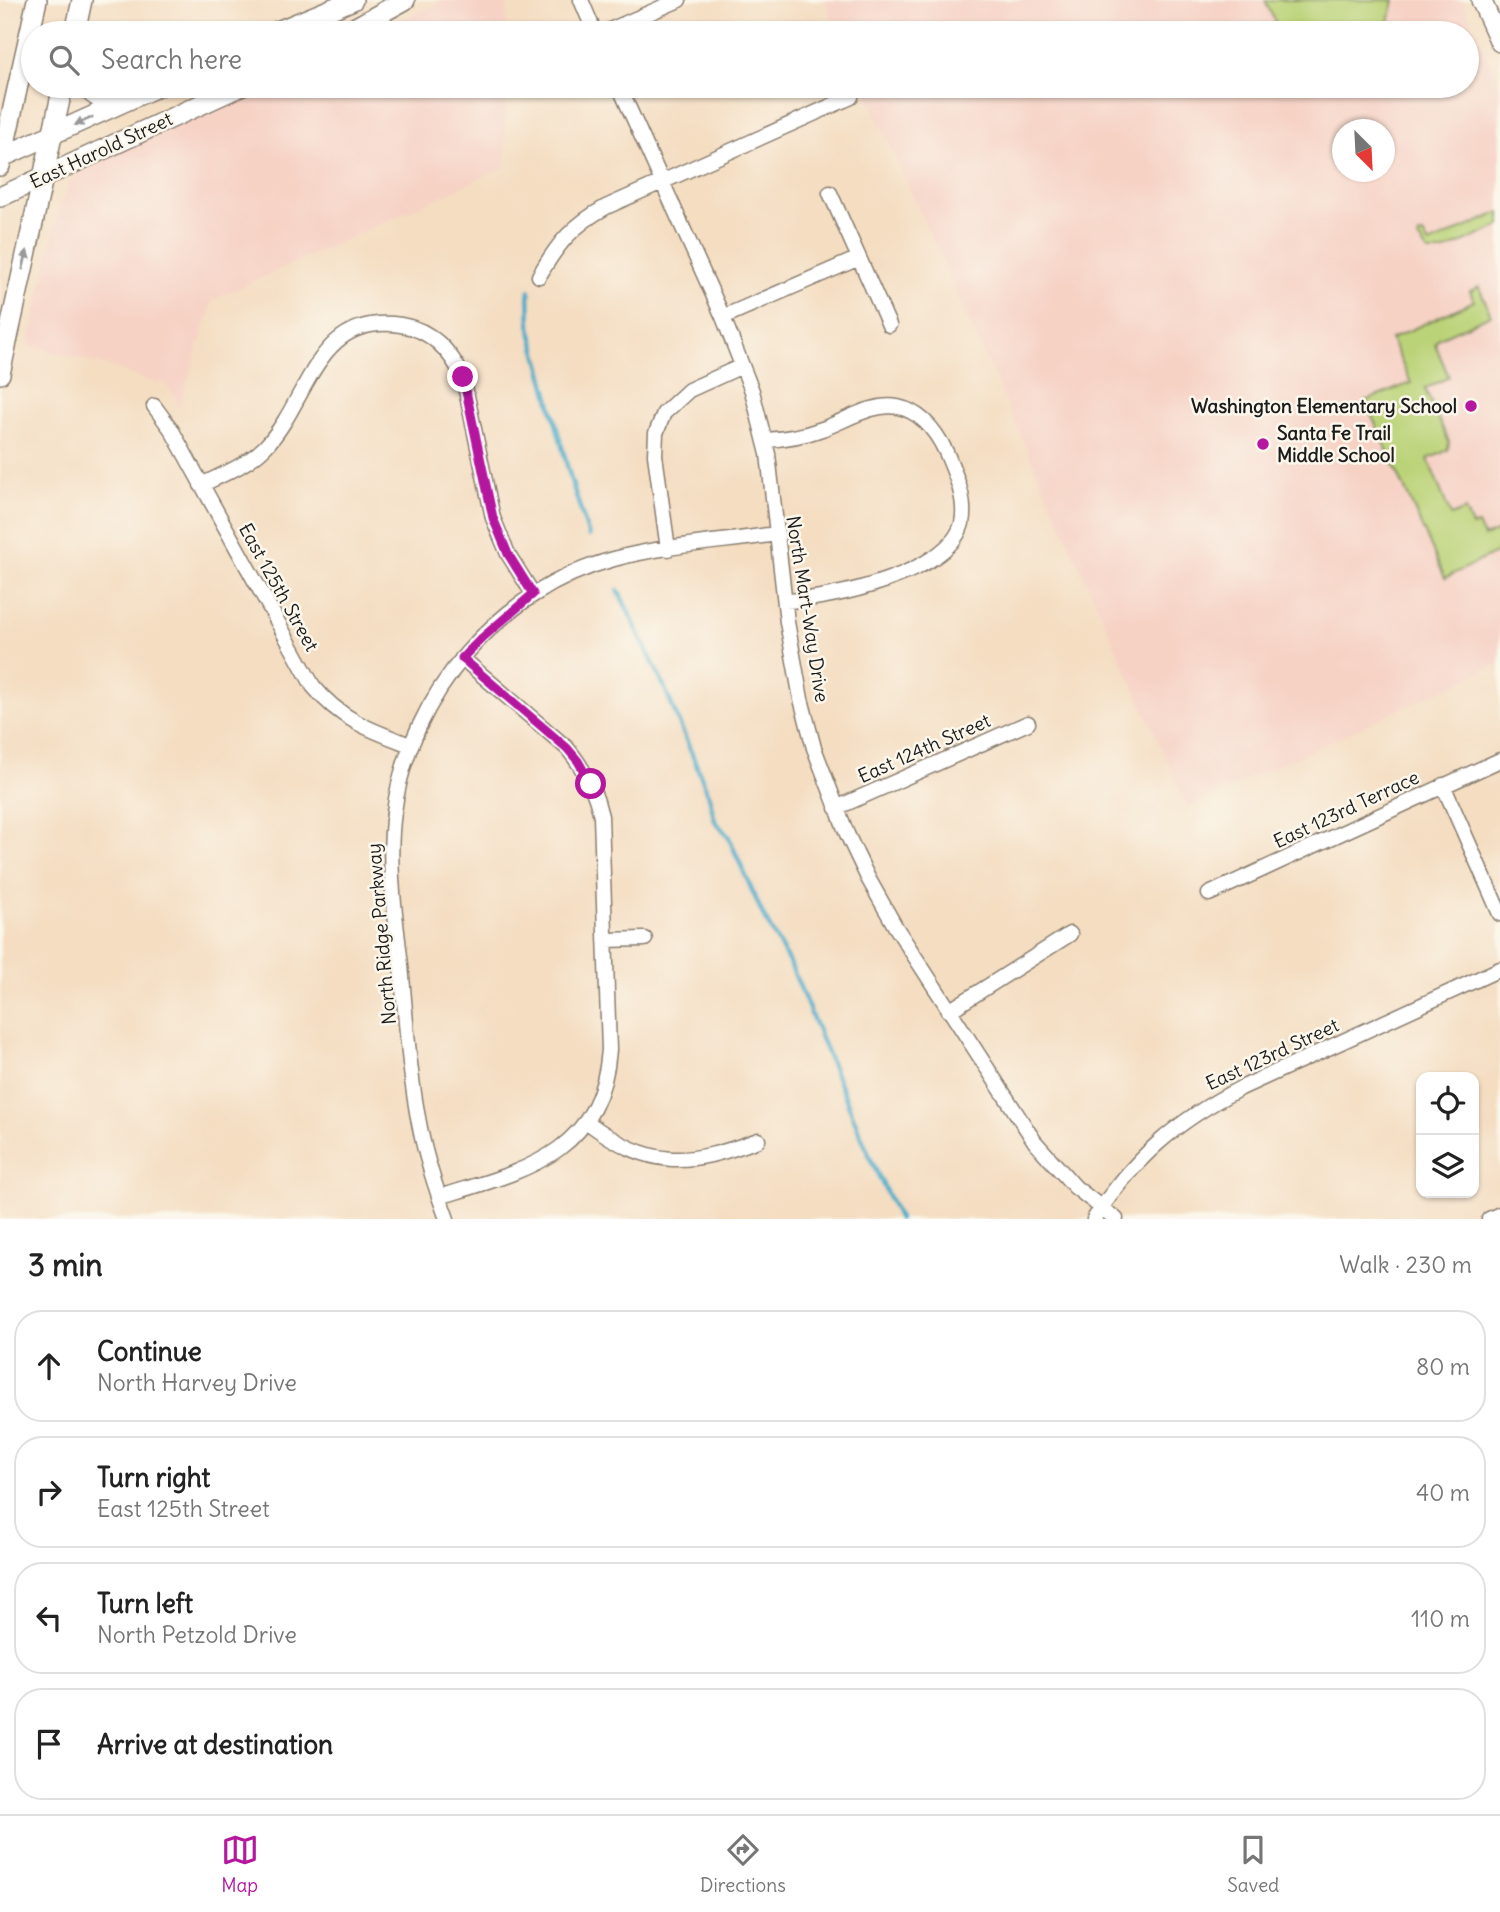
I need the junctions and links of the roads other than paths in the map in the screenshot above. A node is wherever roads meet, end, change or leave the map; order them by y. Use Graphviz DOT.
graph roads {
  1 [pos="37,0"];
  2 [pos="82,0"];
  3 [pos="353,0"];
  4 [pos="405,0"];
  5 [pos="581,0"];
  6 [pos="679,0"];
  7 [pos="1481,0"];
  8 [pos="32,21"];
  9 [pos="78,21"];
  10 [pos="302,21"];
  11 [pos="367,21"];
  12 [pos="590,21"];
  13 [pos="631,21"];
  14 [pos="1500,42"];
  15 [pos="21,71"];
  16 [pos="60,98"];
  17 [pos="100,98"];
  18 [pos="133,98"];
  19 [pos="215,98"];
  20 [pos="624,98"];
  21 [pos="849,98"];
  22 [pos="124,102"];
  23 [pos="52,134"];
  24 [pos="1,160"];
  25 [pos="43,177"];
  26 [pos="662,182"];
  27 [pos="830,193"];
  28 [pos="0,197"];
  29 [pos="859,258"];
  30 [pos="539,276"];
  31 [pos="723,317"];
  32 [pos="889,325"];
  33 [pos="742,366"];
  34 [pos="0,374"];
  35 [pos="154,406"];
  36 [pos="765,440"];
  37 [pos="201,485"];
  38 [pos="776,534"];
  39 [pos="668,549"];
  40 [pos="533,594"];
  41 [pos="785,601"];
  42 [pos="462,658"];
  43 [pos="1028,723"];
  44 [pos="410,745"];
  45 [pos="1500,760"];
  46 [pos="1443,785"];
  47 [pos="836,808"];
  48 [pos="1209,894"];
  49 [pos="1500,914"];
  50 [pos="1070,934"];
  51 [pos="645,939"];
  52 [pos="606,940"];
  53 [pos="1500,969"];
  54 [pos="949,1011"];
  55 [pos="587,1122"];
  56 [pos="758,1140"];
  57 [pos="439,1197"];
  58 [pos="1098,1213"];
  59 [pos="1500,1214"];
  60 [pos="447,1219"];
  61 [pos="1116,1219"];
  62 [pos="1489,1219"];
  1 -- 8 [label="main road"];
  2 -- 9 [label="main road"];
  3 -- 10 [label="main road"];
  4 -- 11 [label="main road"];
  5 -- 12 [label="street"];
  6 -- 13 [label="street"];
  7 -- 14 [label="main road"];
  15 -- 24 [label="main road"];
  16 -- 23 [label="main road"];
  17 -- 22 [label="main road"];
  18 -- 22 [label="main road, East Harold Street"];
  19 -- 25 [label="main road, East Harold Street"];
  20 -- 26 [label="street, North Mart-Way Drive"];
  21 -- 26 [label="street"];
  22 -- 23 [label="main road, East Harold Street, one-way"];
  23 -- 24 [label="main road, East Harold Street"];
  23 -- 25 [label="main road"];
  25 -- 28 [label="main road, East Harold Street"];
  34 -- 25 [label="main road, one-way"];
  26 -- 30 [label="street"];
  26 -- 31 [label="street, North Mart-Way Drive"];
  27 -- 29 [label="street"];
  29 -- 31 [label="street"];
  29 -- 32 [label="street"];
  31 -- 33 [label="street, North Mart-Way Drive"];
  33 -- 36 [label="street, North Mart-Way Drive"];
  33 -- 39 [label="street"];
  35 -- 37 [label="street, East 125th Street"];
  36 -- 38 [label="street, North Mart-Way Drive"];
  36 -- 41 [label="street"];
  37 -- 40 [label="street"];
  37 -- 44 [label="street, East 125th Street"];
  38 -- 39 [label="street"];
  38 -- 41 [label="street, North Mart-Way Drive"];
  39 -- 40 [label="street"];
  40 -- 42 [label="street"];
  41 -- 47 [label="street, North Mart-Way Drive"];
  42 -- 44 [label="street, North Ridge Parkway"];
  42 -- 52 [label="street"];
  43 -- 47 [label="street, East 124th Street"];
  44 -- 57 [label="street, North Ridge Parkway"];
  45 -- 46 [label="street, East 123rd Terrace"];
  46 -- 48 [label="street, East 123rd Terrace"];
  46 -- 49 [label="street"];
  47 -- 54 [label="street, North Mart-Way Drive"];
  50 -- 54 [label="street"];
  51 -- 52 [label="street"];
  52 -- 55 [label="street"];
  53 -- 58 [label="street, East 123rd Street"];
  54 -- 58 [label="street, North Mart-Way Drive"];
  55 -- 56 [label="street"];
  55 -- 57 [label="street"];
  57 -- 60 [label="street, North Ridge Parkway"];
  58 -- 61 [label="street, North Mart-Way Drive"];
  59 -- 62 [label="street"];
}
